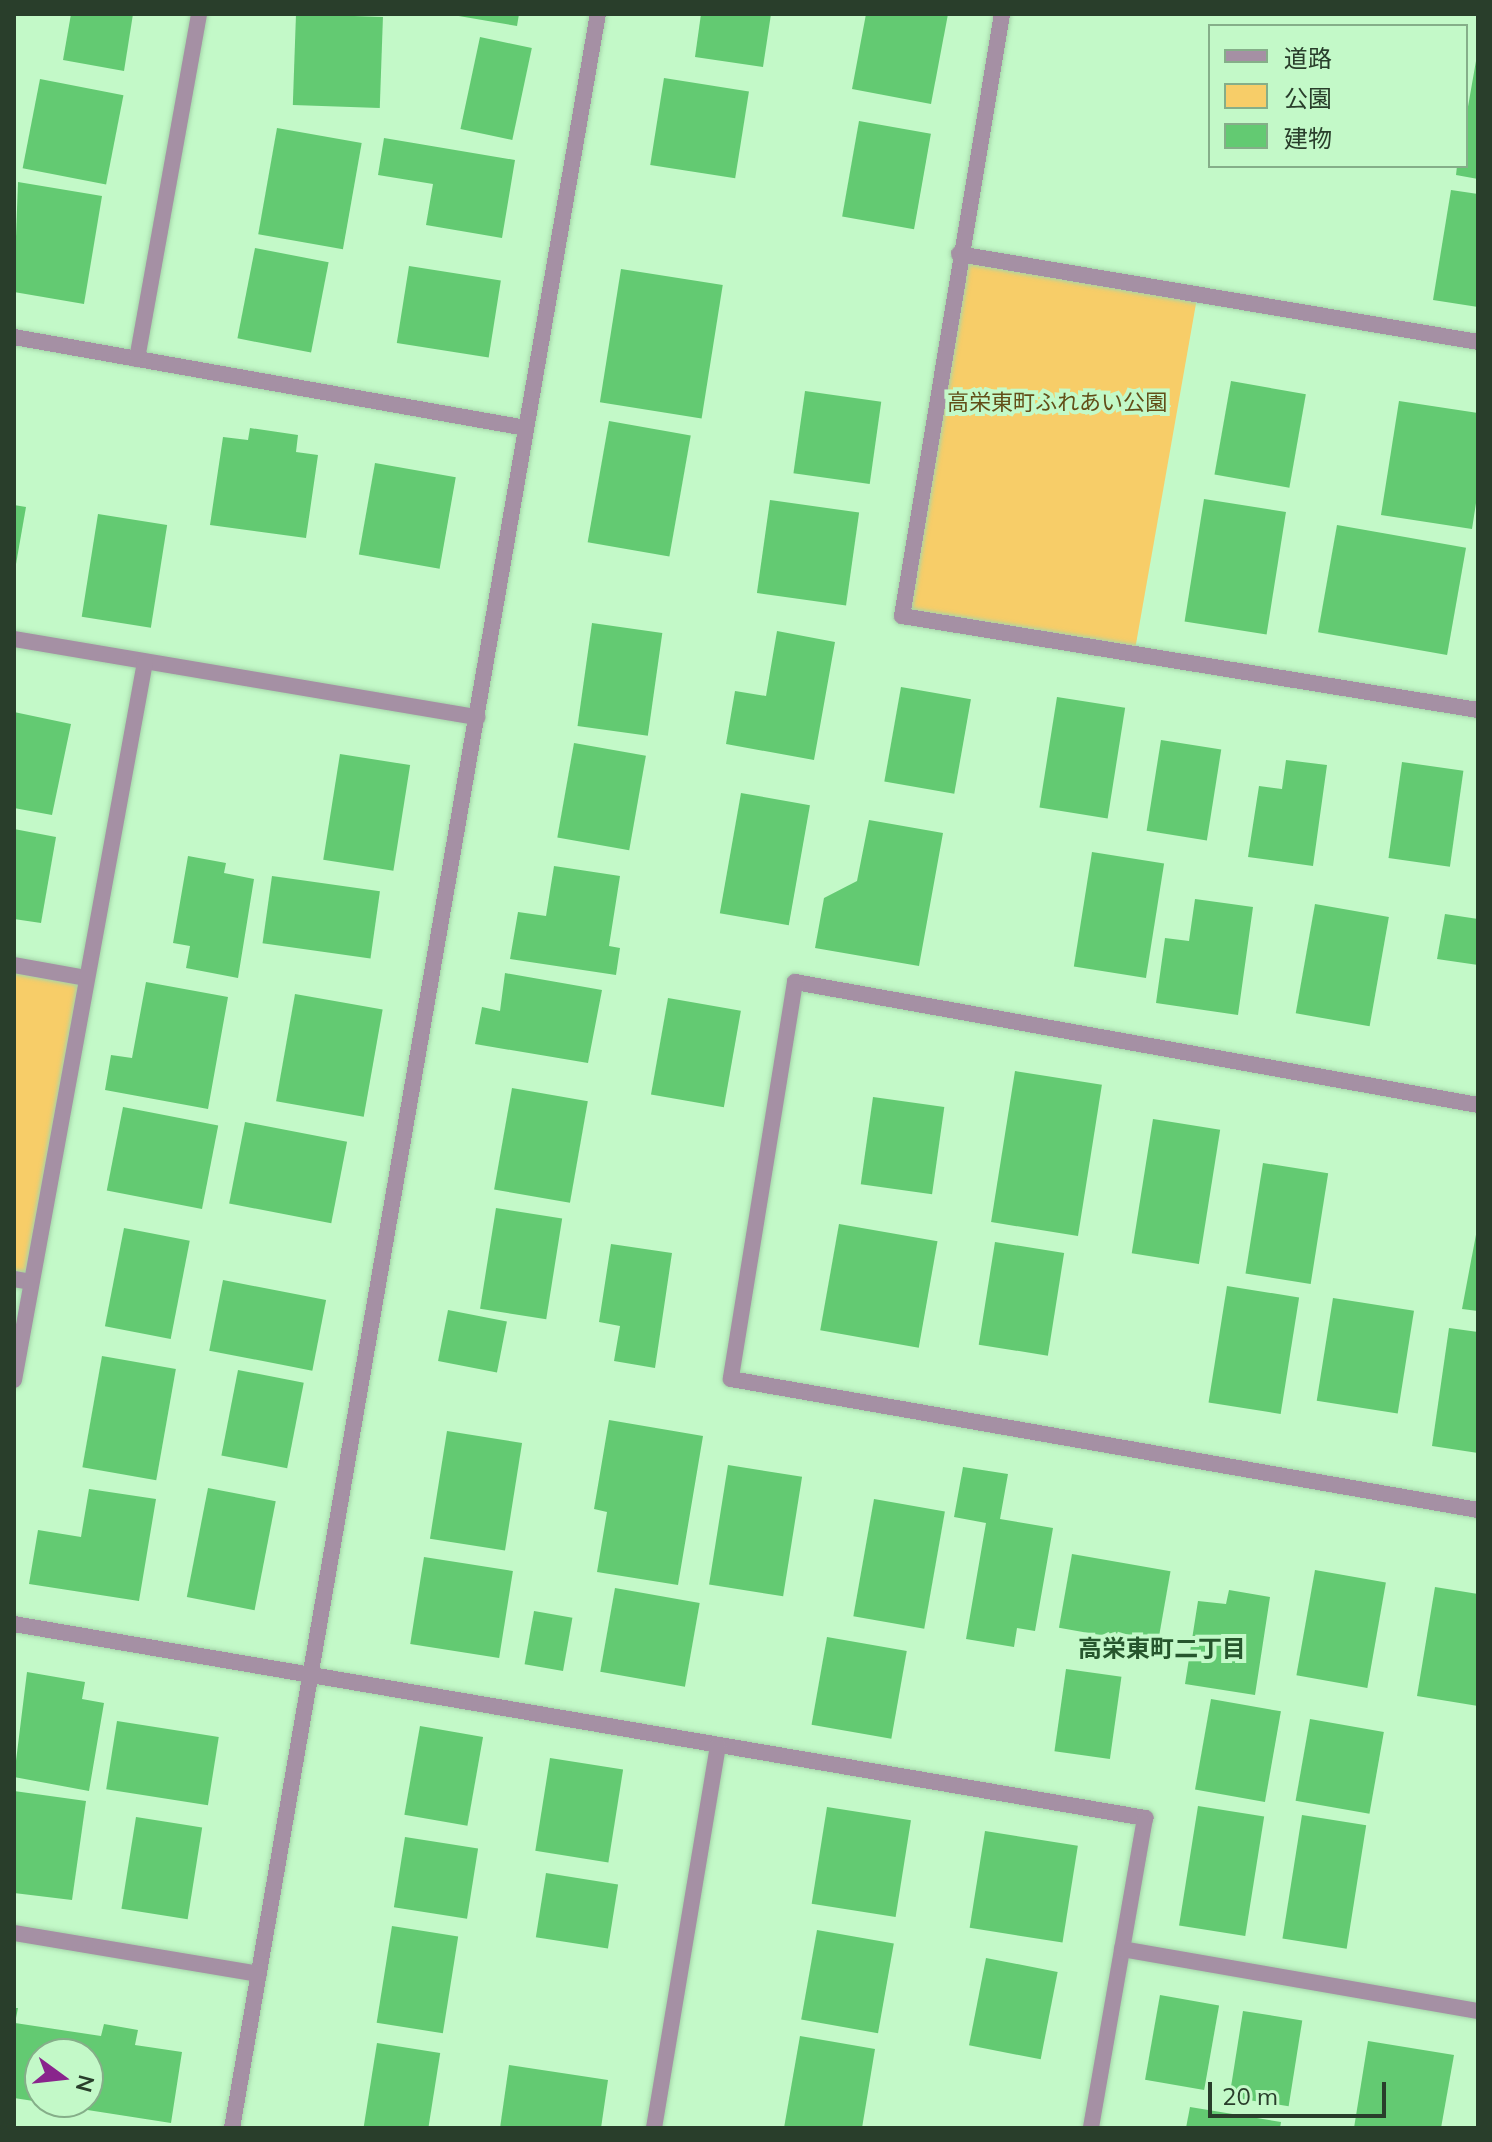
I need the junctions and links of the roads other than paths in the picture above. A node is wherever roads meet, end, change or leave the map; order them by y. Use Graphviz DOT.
graph roads {
  1 [pos="199,14"];
  2 [pos="598,14"];
  3 [pos="1002,14"];
  4 [pos="959,254"];
  5 [pos="14,337"];
  6 [pos="1478,342"];
  7 [pos="137,359"];
  8 [pos="526,428"];
  9 [pos="14,639"];
  10 [pos="145,662"];
  11 [pos="1478,710"];
  12 [pos="477,717"];
  13 [pos="14,965"];
  14 [pos="86,978"];
  15 [pos="1478,1105"];
  16 [pos="22,1280"];
  17 [pos="14,1380"];
  18 [pos="1478,1510"];
  19 [pos="14,1624"];
  20 [pos="310,1675"];
  21 [pos="718,1745"];
  22 [pos="14,1933"];
  23 [pos="1122,1949"];
  24 [pos="259,1974"];
  25 [pos="1478,2011"];
  26 [pos="232,2128"];
  27 [pos="654,2128"];
  28 [pos="1091,2128"];
  1 -- 7 [label="street"];
  2 -- 8 [label="street"];
  3 -- 4 [label="street"];
  4 -- 6 [label="street"];
  4 -- 11 [label="street"];
  5 -- 7 [label="street"];
  7 -- 8 [label="street"];
  8 -- 12 [label="street"];
  9 -- 10 [label="street"];
  10 -- 12 [label="street"];
  10 -- 14 [label="street"];
  12 -- 20 [label="street"];
  13 -- 14 [label="street"];
  14 -- 16 [label="street"];
  15 -- 18 [label="street"];
  16 -- 17 [label="street"];
  19 -- 20 [label="street"];
  20 -- 21 [label="street"];
  20 -- 24 [label="street"];
  21 -- 23 [label="street"];
  21 -- 27 [label="street"];
  22 -- 24 [label="street"];
  23 -- 25 [label="street"];
  23 -- 28 [label="street"];
  24 -- 26 [label="street"];
}
